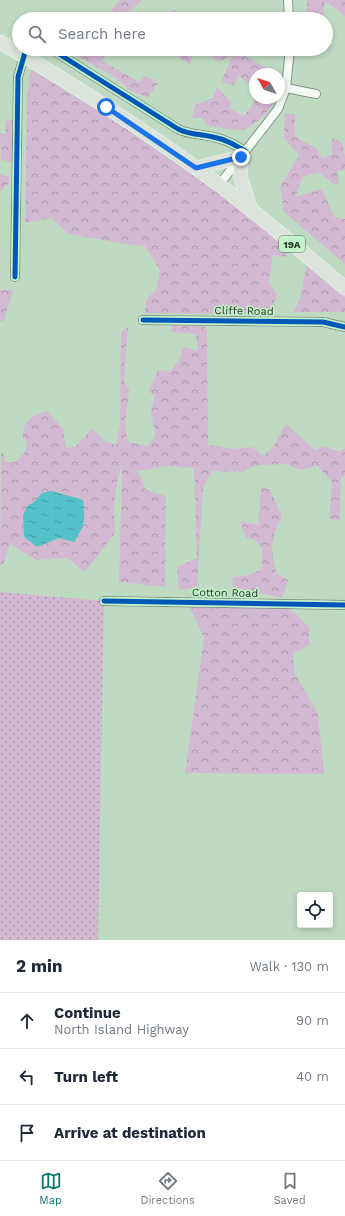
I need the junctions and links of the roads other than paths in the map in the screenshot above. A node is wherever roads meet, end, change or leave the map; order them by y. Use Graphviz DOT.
graph roads {
  1 [pos="288,0"];
  2 [pos="289,12"];
  3 [pos="0,42"];
  4 [pos="12,47"];
  5 [pos="23,56"];
  6 [pos="30,56"];
  7 [pos="62,56"];
  8 [pos="289,56"];
  9 [pos="286,88"];
  10 [pos="316,94"];
  11 [pos="243,154"];
  12 [pos="196,168"];
  13 [pos="219,185"];
  14 [pos="251,210"];
  15 [pos="15,277"];
  16 [pos="345,288"];
  17 [pos="143,320"];
  18 [pos="345,327"];
  19 [pos="104,601"];
  20 [pos="345,606"];
  1 -- 2 [label="street"];
  3 -- 4 [label="main road, 19A"];
  5 -- 15 [label="street"];
  6 -- 12 [label="main road, 19A"];
  7 -- 11 [label="street"];
  8 -- 9 [label="street"];
  9 -- 10 [label="street"];
  9 -- 11 [label="street"];
  11 -- 12 [label="main road"];
  11 -- 13 [label="street"];
  11 -- 14 [label="main road"];
  12 -- 13 [label="main road, 19A"];
  13 -- 14 [label="main road, 19A"];
  14 -- 16 [label="main road, 19A"];
  17 -- 18 [label="street, Cliffe Road"];
  19 -- 20 [label="street, Cotton Road"];
}
